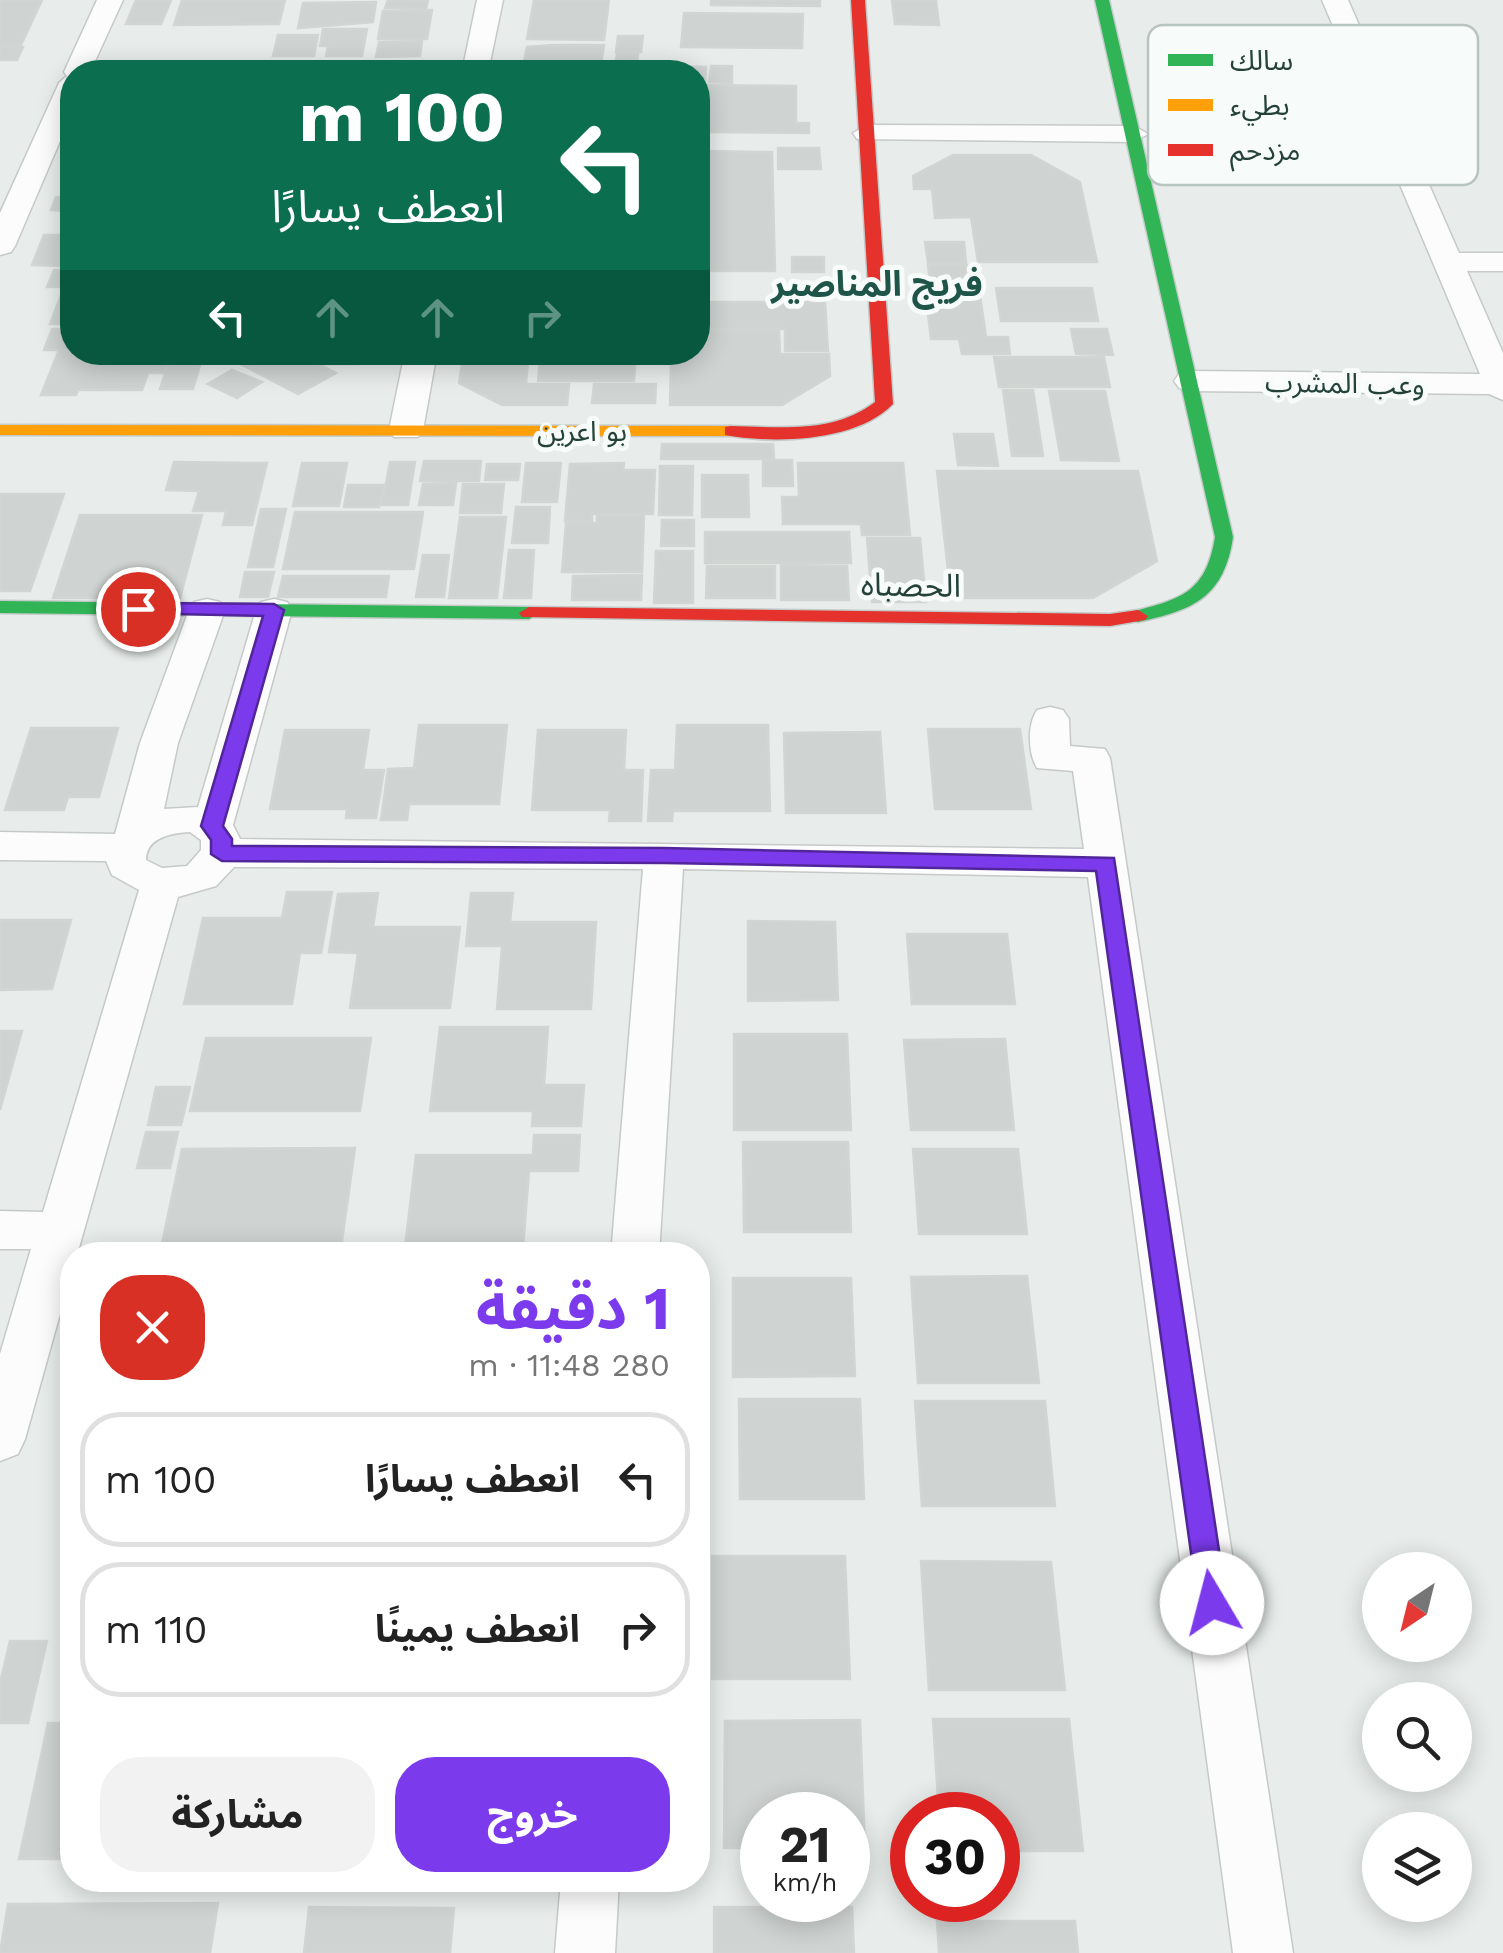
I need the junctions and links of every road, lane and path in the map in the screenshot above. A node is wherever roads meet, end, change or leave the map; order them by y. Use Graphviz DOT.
graph roads {
  1 [pos="110,0"];
  2 [pos="490,0"];
  3 [pos="858,0"];
  4 [pos="1102,0"];
  5 [pos="1335,0"];
  6 [pos="1346,25"];
  7 [pos="82,60"];
  8 [pos="478,60"];
  9 [pos="60,110"];
  10 [pos="866,133"];
  11 [pos="1134,134"];
  12 [pos="1413,185"];
  13 [pos="0,246"];
  14 [pos="1446,262"];
  15 [pos="1503,262"];
  16 [pos="418,365"];
  17 [pos="1190,381"];
  18 [pos="1502,387"];
  19 [pos="0,430"];
  20 [pos="406,430"];
  21 [pos="0,607"];
  22 [pos="208,610"];
  23 [pos="274,610"];
  24 [pos="1050,719"];
  25 [pos="132,840"];
  26 [pos="217,840"];
  27 [pos="0,846"];
  28 [pos="664,855"];
  29 [pos="1106,863"];
  30 [pos="161,884"];
  31 [pos="0,1230"];
  32 [pos="60,1231"];
  33 [pos="636,1242"];
  34 [pos="0,1439"];
  35 [pos="589,1892"];
  36 [pos="585,1953"];
  37 [pos="1263,1953"];
  1 -- 7 [label="street"];
  2 -- 8 [label="street"];
  3 -- 10 [label="street, بو اعرين"];
  4 -- 11 [label="street, الحصباه"];
  5 -- 6 [label="street, وعب المشرب"];
  9 -- 13 [label="street"];
  10 -- 11 [label="street"];
  10 -- 20 [label="street, بو اعرين"];
  11 -- 17 [label="street, الحصباه"];
  12 -- 14 [label="street, وعب المشرب"];
  14 -- 15 [label="street"];
  14 -- 18 [label="street, وعب المشرب"];
  16 -- 20 [label="street"];
  17 -- 18 [label="street, وعب المشرب"];
  17 -- 23 [label="street, الحصباه"];
  19 -- 20 [label="street, بو اعرين"];
  21 -- 22 [label="street, الحصباه"];
  22 -- 23 [label="street, الحصباه"];
  22 -- 25 [label="street"];
  23 -- 26 [label="street"];
  24 -- 29 [label="street"];
  25 -- 26 [label="street"];
  25 -- 27 [label="street"];
  25 -- 30 [label="street"];
  26 -- 28 [label="street"];
  26 -- 30 [label="street"];
  28 -- 29 [label="street"];
  28 -- 33 [label="street"];
  29 -- 37 [label="street"];
  30 -- 32 [label="street"];
  31 -- 32 [label="street"];
  32 -- 34 [label="street"];
  35 -- 36 [label="street"];
}
